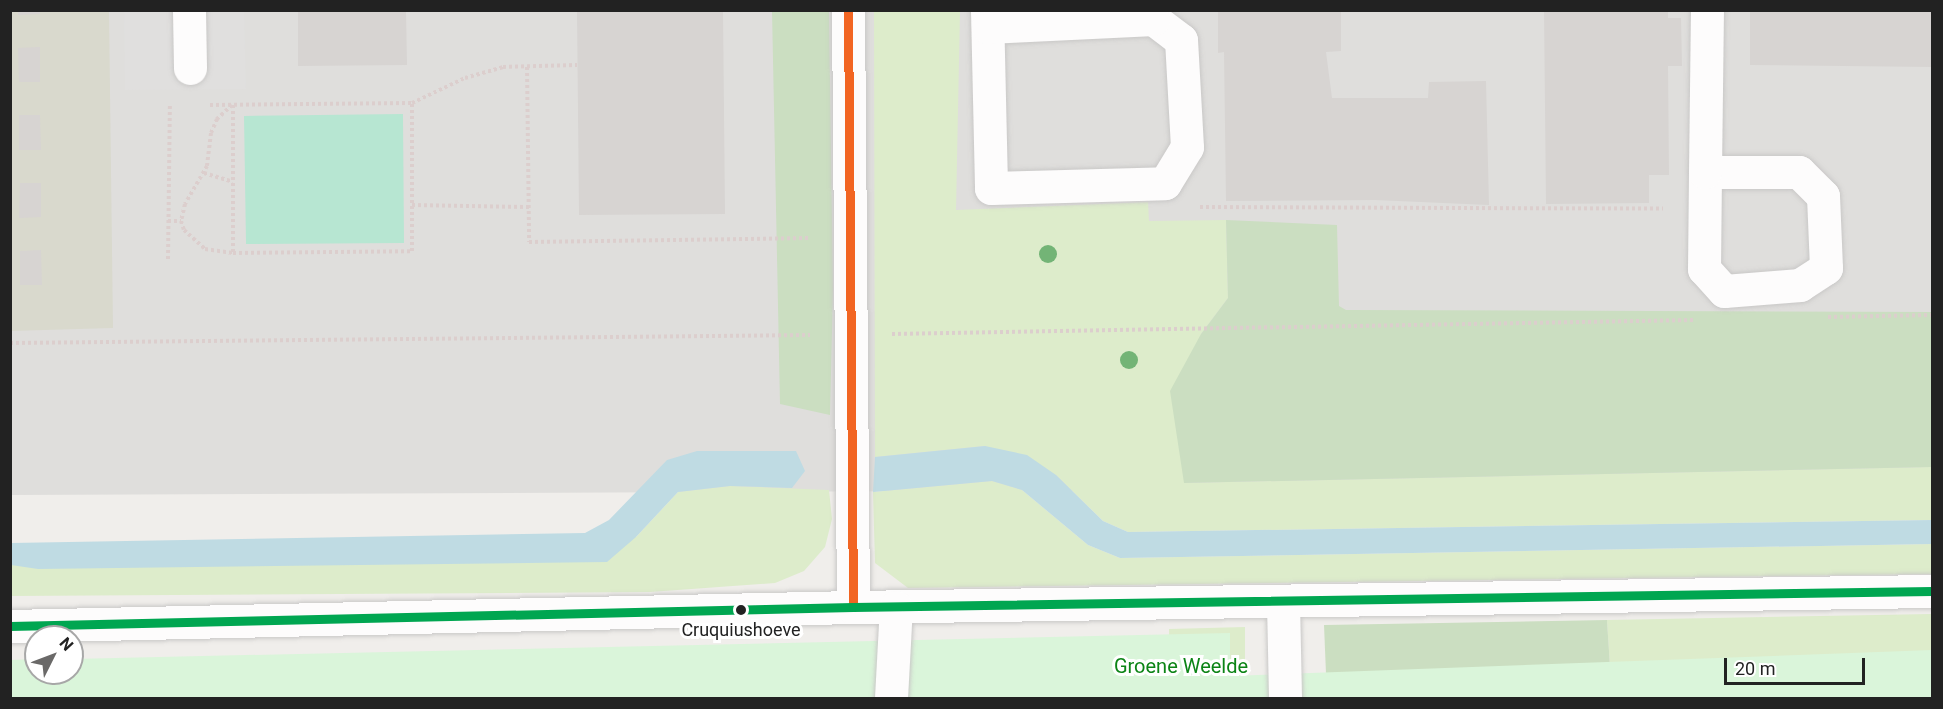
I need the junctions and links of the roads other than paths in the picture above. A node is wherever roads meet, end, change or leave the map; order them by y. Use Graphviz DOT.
graph roads {
  1 [pos="189,10"];
  2 [pos="848,10"];
  3 [pos="1707,10"];
  4 [pos="988,19"];
  5 [pos="189,68"];
  6 [pos="1705,172"];
  7 [pos="1932,591"];
  8 [pos="1283,602"];
  9 [pos="853,607"];
  10 [pos="896,607"];
  11 [pos="10,626"];
  12 [pos="891,699"];
  13 [pos="1285,699"];
  1 -- 5 [label="street"];
  2 -- 9 [label="street"];
  3 -- 6 [label="street"];
  4 -- 4 [label="street"];
  6 -- 6 [label="street"];
  7 -- 8 [label="street"];
  8 -- 10 [label="street"];
  8 -- 13 [label="street"];
  9 -- 10 [label="street"];
  9 -- 11 [label="street"];
  10 -- 12 [label="street"];
}
